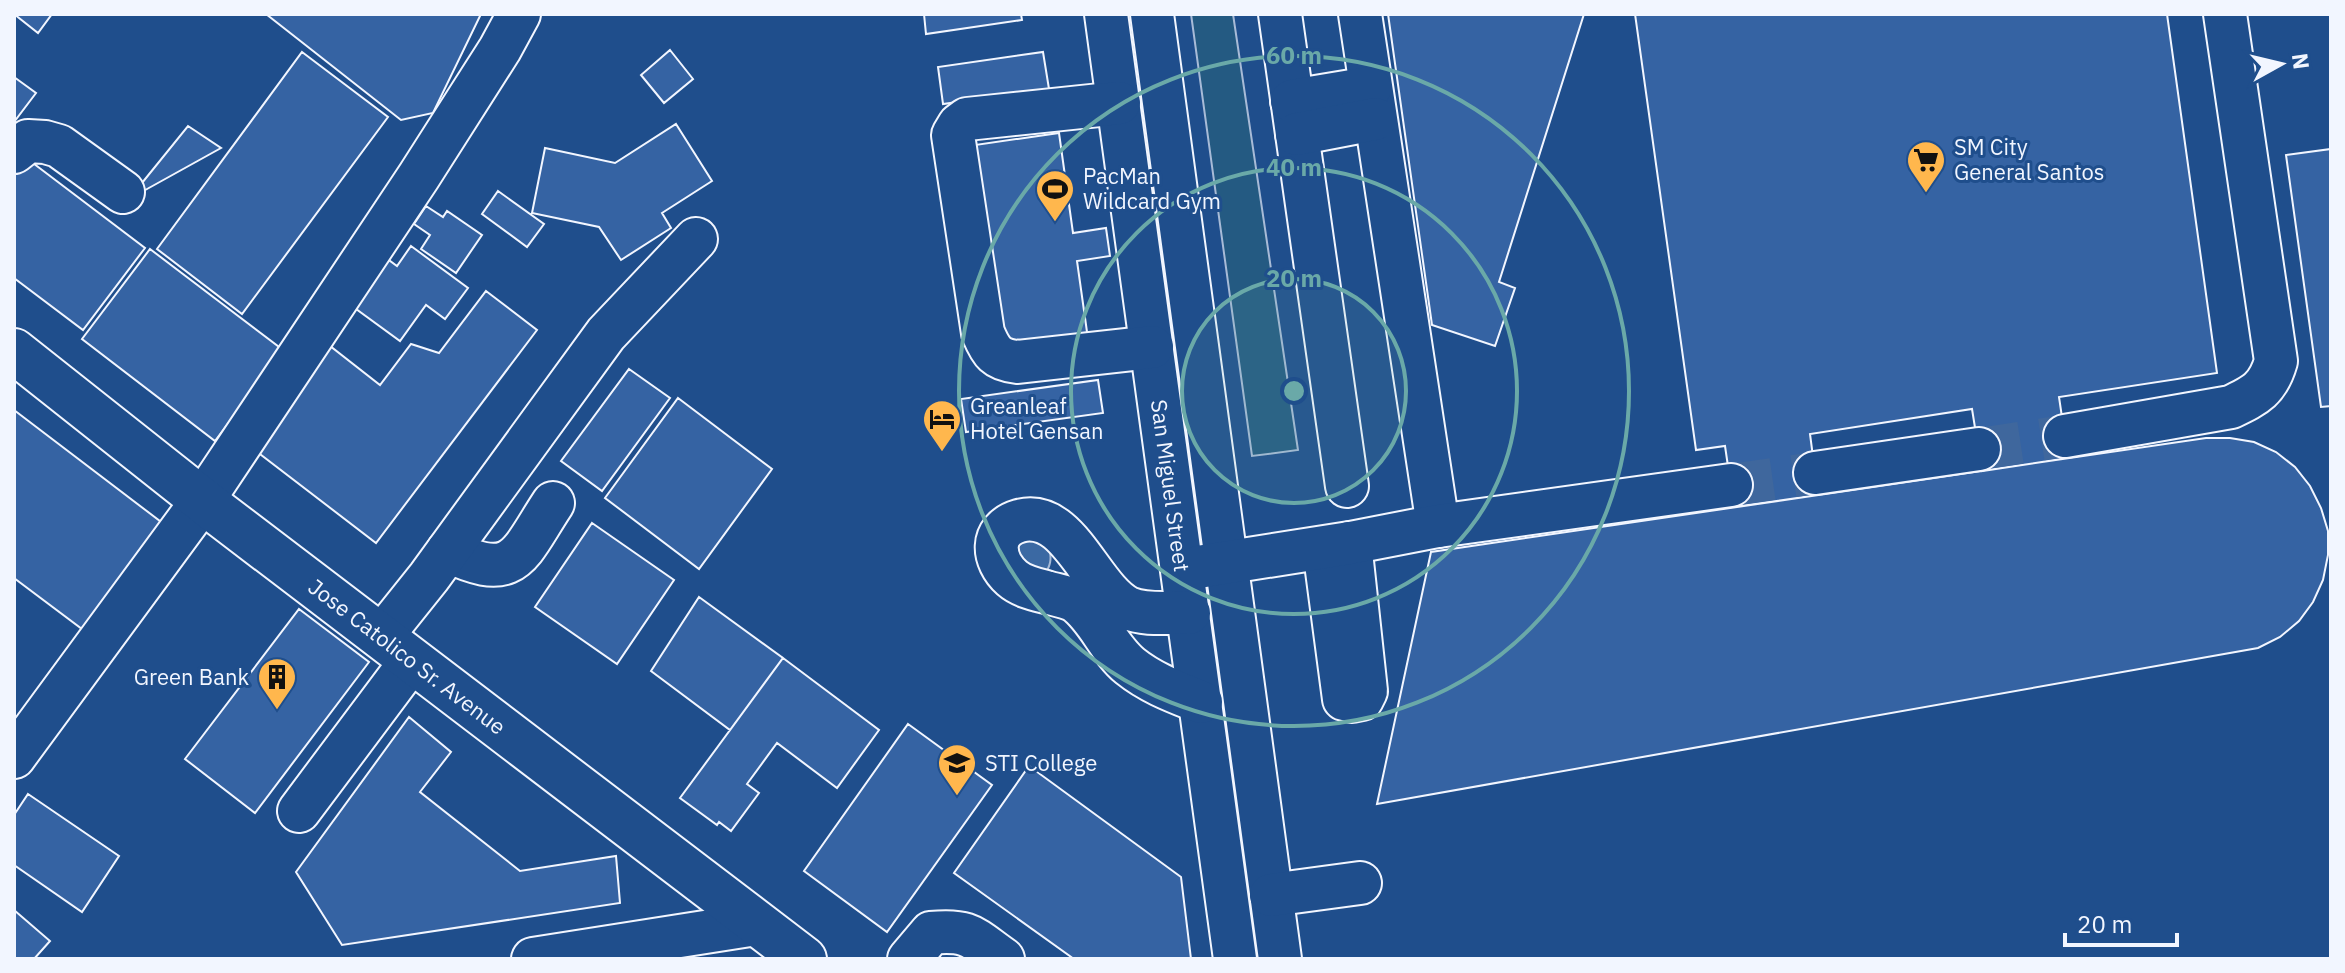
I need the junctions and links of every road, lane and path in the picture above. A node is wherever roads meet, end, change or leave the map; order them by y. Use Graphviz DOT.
graph roads {
  1 [pos="519,14"];
  2 [pos="1106,14"];
  3 [pos="1152,14"];
  4 [pos="1280,14"];
  5 [pos="1360,14"];
  6 [pos="2225,14"];
  7 [pos="1119,103"];
  8 [pos="1372,104"];
  9 [pos="1295,118"];
  10 [pos="14,152"];
  11 [pos="123,192"];
  12 [pos="696,239"];
  13 [pos="1152,347"];
  14 [pos="14,351"];
  15 [pos="2065,436"];
  16 [pos="1979,449"];
  17 [pos="1815,473"];
  18 [pos="1731,485"];
  19 [pos="1347,486"];
  20 [pos="203,500"];
  21 [pos="553,503"];
  22 [pos="1438,526"];
  23 [pos="448,551"];
  24 [pos="1226,563"];
  25 [pos="1184,569"];
  26 [pos="1189,613"];
  27 [pos="396,648"];
  28 [pos="1201,702"];
  29 [pos="14,757"];
  30 [pos="299,811"];
  31 [pos="1360,883"];
  32 [pos="1271,895"];
  33 [pos="756,924"];
  34 [pos="533,959"];
  35 [pos="804,959"];
  36 [pos="909,959"];
  37 [pos="1003,959"];
  38 [pos="1235,959"];
  39 [pos="1280,959"];
  1 -- 20 [label="street"];
  2 -- 7 [label="street, San Miguel Street"];
  3 -- 24 [label="street, San Miguel Street"];
  4 -- 9 [label="street"];
  5 -- 8 [label="street"];
  6 -- 15 [label="street"];
  7 -- 13 [label="street, San Miguel Street"];
  7 -- 13 [label="street"];
  8 -- 9 [label="street"];
  8 -- 22 [label="street"];
  9 -- 19 [label="street"];
  10 -- 11 [label="street"];
  12 -- 23 [label="street"];
  13 -- 25 [label="street, San Miguel Street"];
  14 -- 20 [label="main road, Jose Catolico Sr. Avenue"];
  16 -- 17 [label="street"];
  18 -- 22 [label="street"];
  20 -- 27 [label="main road, Jose Catolico Sr. Avenue"];
  20 -- 29 [label="street"];
  21 -- 23 [label="street"];
  22 -- 24 [label="street"];
  23 -- 27 [label="street"];
  24 -- 25 [label="street"];
  24 -- 32 [label="street, San Miguel Street"];
  25 -- 26 [label="street, San Miguel Street"];
  26 -- 28 [label="street, San Miguel Street"];
  26 -- 28 [label="street"];
  27 -- 30 [label="street"];
  27 -- 33 [label="main road, Jose Catolico Sr. Avenue"];
  28 -- 38 [label="street, San Miguel Street"];
  31 -- 32 [label="street"];
  32 -- 39 [label="street, San Miguel Street"];
  33 -- 34 [label="street"];
  33 -- 35 [label="main road, Jose Catolico Sr. Avenue"];
  36 -- 37 [label="street"];
}
